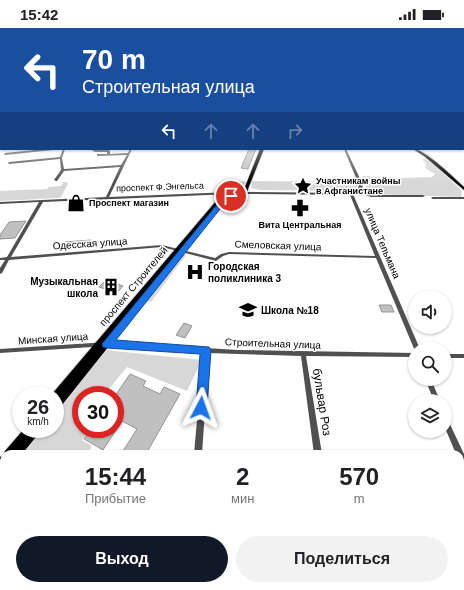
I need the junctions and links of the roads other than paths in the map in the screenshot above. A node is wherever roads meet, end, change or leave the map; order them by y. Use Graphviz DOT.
graph roads {
  1 [pos="43,150"];
  2 [pos="64,150"];
  3 [pos="93,150"];
  4 [pos="131,150"];
  5 [pos="262,150"];
  6 [pos="345,150"];
  7 [pos="418,150"];
  8 [pos="425,150"];
  9 [pos="5,154"];
  10 [pos="129,154"];
  11 [pos="98,155"];
  12 [pos="108,155"];
  13 [pos="425,155"];
  14 [pos="61,158"];
  15 [pos="9,163"];
  16 [pos="123,166"];
  17 [pos="63,170"];
  18 [pos="56,180"];
  19 [pos="464,189"];
  20 [pos="357,191"];
  21 [pos="231,193"];
  22 [pos="237,193"];
  23 [pos="245,193"];
  24 [pos="351,194"];
  25 [pos="423,196"];
  26 [pos="107,197"];
  27 [pos="433,198"];
  28 [pos="464,198"];
  29 [pos="42,201"];
  30 [pos="0,203"];
  31 [pos="179,251"];
  32 [pos="378,257"];
  33 [pos="8,258"];
  34 [pos="0,259"];
  35 [pos="0,272"];
  36 [pos="414,342"];
  37 [pos="103,344"];
  38 [pos="206,350"];
  39 [pos="0,351"];
  40 [pos="303,353"];
  41 [pos="408,355"];
  42 [pos="452,356"];
  43 [pos="464,356"];
  44 [pos="64,387"];
  45 [pos="64,395"];
  46 [pos="452,436"];
  47 [pos="21,438"];
  48 [pos="30,438"];
  49 [pos="11,450"];
  50 [pos="20,450"];
  51 [pos="198,450"];
  52 [pos="317,450"];
  53 [pos="458,450"];
  1 -- 9 [label="street"];
  2 -- 14 [label="street"];
  3 -- 12 [label="street"];
  4 -- 10 [label="street"];
  5 -- 23 [label="main road"];
  6 -- 20 [label="street"];
  7 -- 13 [label="main road"];
  8 -- 13 [label="main road"];
  10 -- 12 [label="street"];
  10 -- 16 [label="street"];
  11 -- 12 [label="street"];
  13 -- 19 [label="main road"];
  14 -- 15 [label="street"];
  14 -- 17 [label="street"];
  16 -- 17 [label="street"];
  16 -- 26 [label="street"];
  17 -- 18 [label="street"];
  20 -- 24 [label="street"];
  20 -- 25 [label="street"];
  21 -- 22 [label="main road, проспект Ф.Энгельса"];
  21 -- 26 [label="street, проспект Ф.Энгельса"];
  21 -- 31 [label="main road, проспект Строителей"];
  22 -- 23 [label="main road, проспект Ф.Энгельса"];
  22 -- 31 [label="main road, проспект Строителей"];
  23 -- 24 [label="street, проспект Ф.Энгельса"];
  24 -- 32 [label="street, улица Тельмана"];
  26 -- 29 [label="street, проспект Ф.Энгельса"];
  27 -- 28 [label="street"];
  29 -- 30 [label="street, проспект Ф.Энгельса"];
  29 -- 33 [label="street"];
  31 -- 32 [label="street, Смеловская улица"];
  31 -- 33 [label="street, Одесская улица"];
  31 -- 37 [label="main road, проспект Строителей"];
  32 -- 36 [label="street, улица Тельмана"];
  33 -- 34 [label="street, Одесская улица"];
  33 -- 35 [label="street"];
  37 -- 38 [label="street, Строительная улица"];
  37 -- 39 [label="street, Минская улица"];
  37 -- 44 [label="main road, проспект Строителей"];
  37 -- 45 [label="main road, проспект Строителей"];
  38 -- 40 [label="street, Строительная улица"];
  38 -- 51 [label="street"];
  40 -- 41 [label="street, Строительная улица"];
  40 -- 52 [label="street, бульвар Роз"];
  42 -- 43 [label="street"];
  46 -- 53 [label="street"];
  47 -- 49 [label="main road"];
  48 -- 50 [label="main road"];
}
